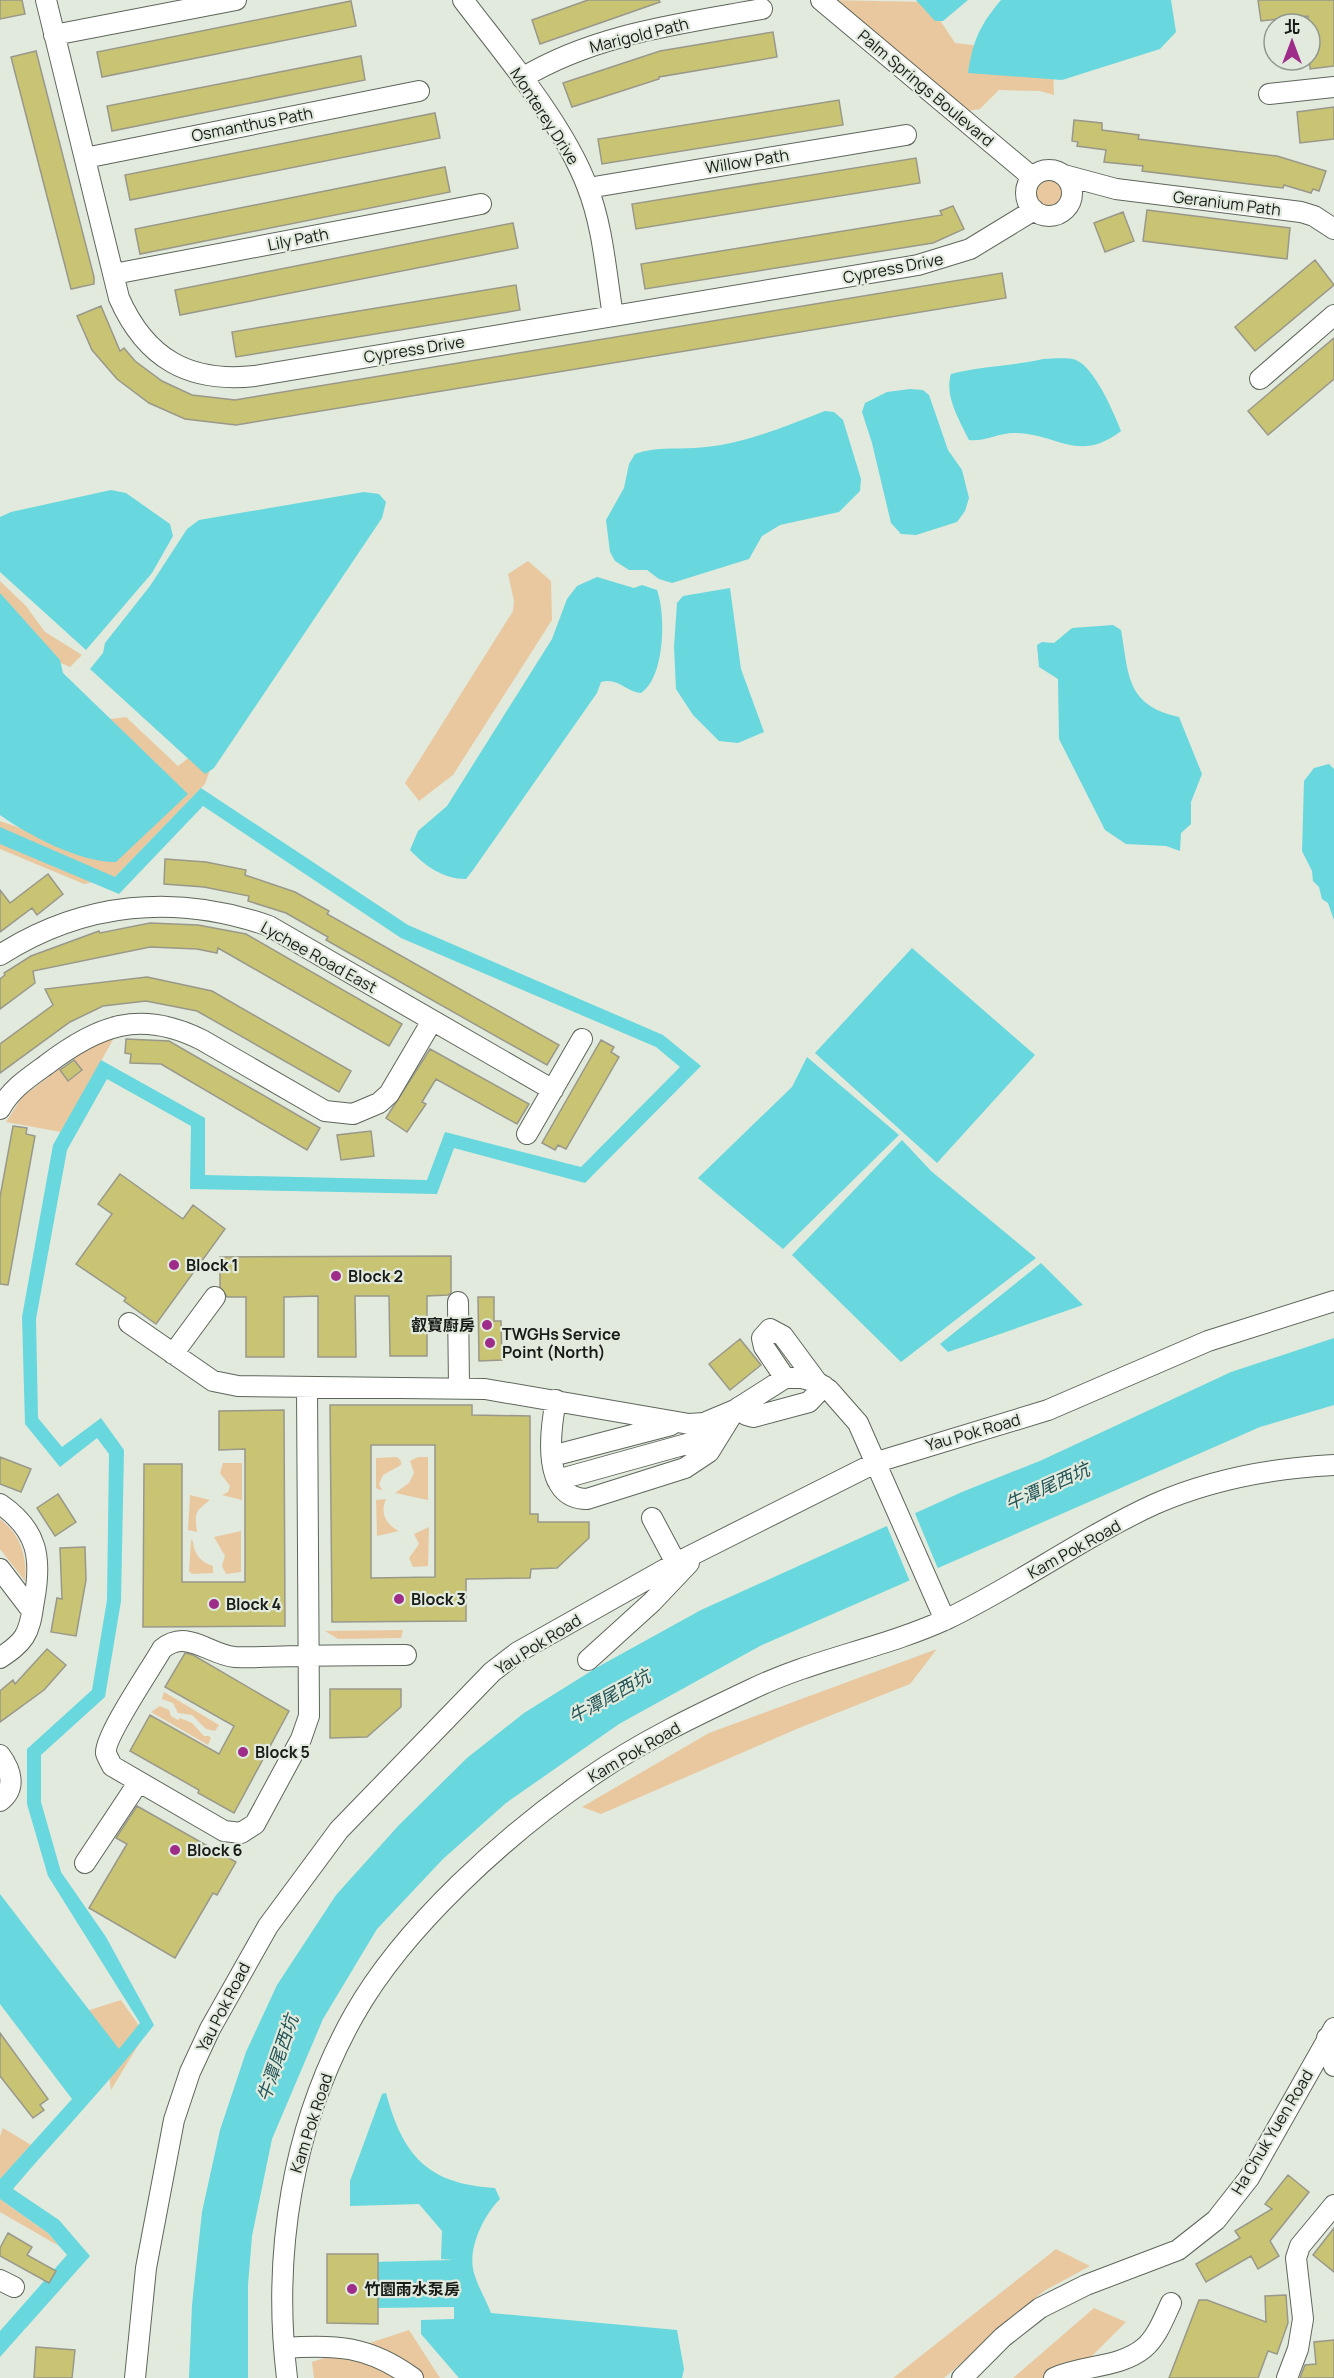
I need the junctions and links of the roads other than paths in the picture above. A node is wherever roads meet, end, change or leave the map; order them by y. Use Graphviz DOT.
graph roads {
  1 [pos="46,0"];
  2 [pos="236,0"];
  3 [pos="463,0"];
  4 [pos="821,0"];
  5 [pos="171,6"];
  6 [pos="762,9"];
  7 [pos="54,35"];
  8 [pos="522,78"];
  9 [pos="1334,87"];
  10 [pos="419,91"];
  11 [pos="1269,94"];
  12 [pos="906,135"];
  13 [pos="85,158"];
  14 [pos="1064,175"];
  15 [pos="1032,177"];
  16 [pos="588,188"];
  17 [pos="1116,189"];
  18 [pos="1072,199"];
  19 [pos="481,204"];
  20 [pos="1034,210"];
  21 [pos="1334,229"];
  22 [pos="114,274"];
  23 [pos="1334,315"];
  24 [pos="613,316"];
  25 [pos="1260,379"];
  26 [pos="0,955"];
  27 [pos="432,1021"];
  28 [pos="582,1039"];
  29 [pos="553,1090"];
  30 [pos="0,1109"];
  31 [pos="527,1134"];
  32 [pos="215,1297"];
  33 [pos="1334,1301"];
  34 [pos="458,1302"];
  35 [pos="129,1323"];
  36 [pos="173,1354"];
  37 [pos="785,1378"];
  38 [pos="820,1384"];
  39 [pos="307,1387"];
  40 [pos="459,1387"];
  41 [pos="556,1400"];
  42 [pos="737,1408"];
  43 [pos="677,1423"];
  44 [pos="552,1456"];
  45 [pos="877,1462"];
  46 [pos="1334,1465"];
  47 [pos="0,1504"];
  48 [pos="652,1518"];
  49 [pos="701,1550"];
  50 [pos="676,1563"];
  51 [pos="0,1569"];
  52 [pos="32,1611"];
  53 [pos="945,1620"];
  54 [pos="406,1655"];
  55 [pos="308,1656"];
  56 [pos="0,1658"];
  57 [pos="588,1660"];
  58 [pos="0,1755"];
  59 [pos="138,1783"];
  60 [pos="0,1801"];
  61 [pos="85,1863"];
  62 [pos="1330,2033"];
  63 [pos="1334,2066"];
  64 [pos="1334,2205"];
  65 [pos="1171,2303"];
  66 [pos="284,2348"];
  67 [pos="135,2378"];
  68 [pos="287,2378"];
  69 [pos="413,2378"];
  70 [pos="962,2378"];
  71 [pos="1054,2378"];
  72 [pos="1287,2378"];
  1 -- 7 [label="street, Cypress Drive"];
  2 -- 5 [label="street"];
  3 -- 8 [label="street, Monterey Drive"];
  4 -- 15 [label="street, Palm Springs Boulevard"];
  5 -- 7 [label="street"];
  6 -- 8 [label="street, Marigold Path"];
  7 -- 13 [label="street, Cypress Drive"];
  8 -- 16 [label="street, Monterey Drive"];
  9 -- 11 [label="street"];
  10 -- 13 [label="street, Osmanthus Path"];
  12 -- 16 [label="street, Willow Path"];
  13 -- 22 [label="street, Cypress Drive"];
  14 -- 15 [label="street"];
  14 -- 17 [label="street, Geranium Path"];
  14 -- 18 [label="street"];
  15 -- 20 [label="street"];
  16 -- 24 [label="street, Monterey Drive"];
  17 -- 18 [label="street, Geranium Path"];
  17 -- 21 [label="street, Geranium Path"];
  18 -- 20 [label="street"];
  19 -- 22 [label="street, Lily Path"];
  20 -- 24 [label="street, Cypress Drive"];
  22 -- 24 [label="street, Cypress Drive"];
  23 -- 25 [label="street"];
  26 -- 27 [label="street, Lychee Road East"];
  27 -- 29 [label="street, Lychee Road East"];
  27 -- 30 [label="street"];
  28 -- 29 [label="street"];
  29 -- 31 [label="street"];
  32 -- 36 [label="street"];
  33 -- 45 [label="street, Yau Pok Road"];
  34 -- 40 [label="street"];
  35 -- 36 [label="street"];
  36 -- 39 [label="street"];
  37 -- 38 [label="street"];
  37 -- 38 [label="street"];
  37 -- 42 [label="street"];
  38 -- 42 [label="street"];
  38 -- 45 [label="street"];
  39 -- 40 [label="street"];
  39 -- 55 [label="street"];
  40 -- 41 [label="street"];
  41 -- 43 [label="street"];
  41 -- 44 [label="street"];
  42 -- 43 [label="street"];
  42 -- 44 [label="street"];
  43 -- 44 [label="street"];
  45 -- 49 [label="street, Yau Pok Road"];
  45 -- 53 [label="street"];
  46 -- 53 [label="street, Kam Pok Road"];
  47 -- 52 [label="street"];
  48 -- 50 [label="street"];
  49 -- 50 [label="street, Yau Pok Road"];
  49 -- 57 [label="street"];
  50 -- 67 [label="street, Yau Pok Road"];
  51 -- 52 [label="street"];
  52 -- 56 [label="street"];
  53 -- 66 [label="street, Kam Pok Road"];
  54 -- 55 [label="street"];
  55 -- 59 [label="street"];
  55 -- 59 [label="street"];
  58 -- 60 [label="street"];
  59 -- 61 [label="street"];
  62 -- 63 [label="street"];
  62 -- 70 [label="street, Ha Chuk Yuen Road"];
  64 -- 72 [label="street"];
  65 -- 71 [label="street"];
  66 -- 68 [label="street, Kam Pok Road"];
  66 -- 69 [label="street"];
}
